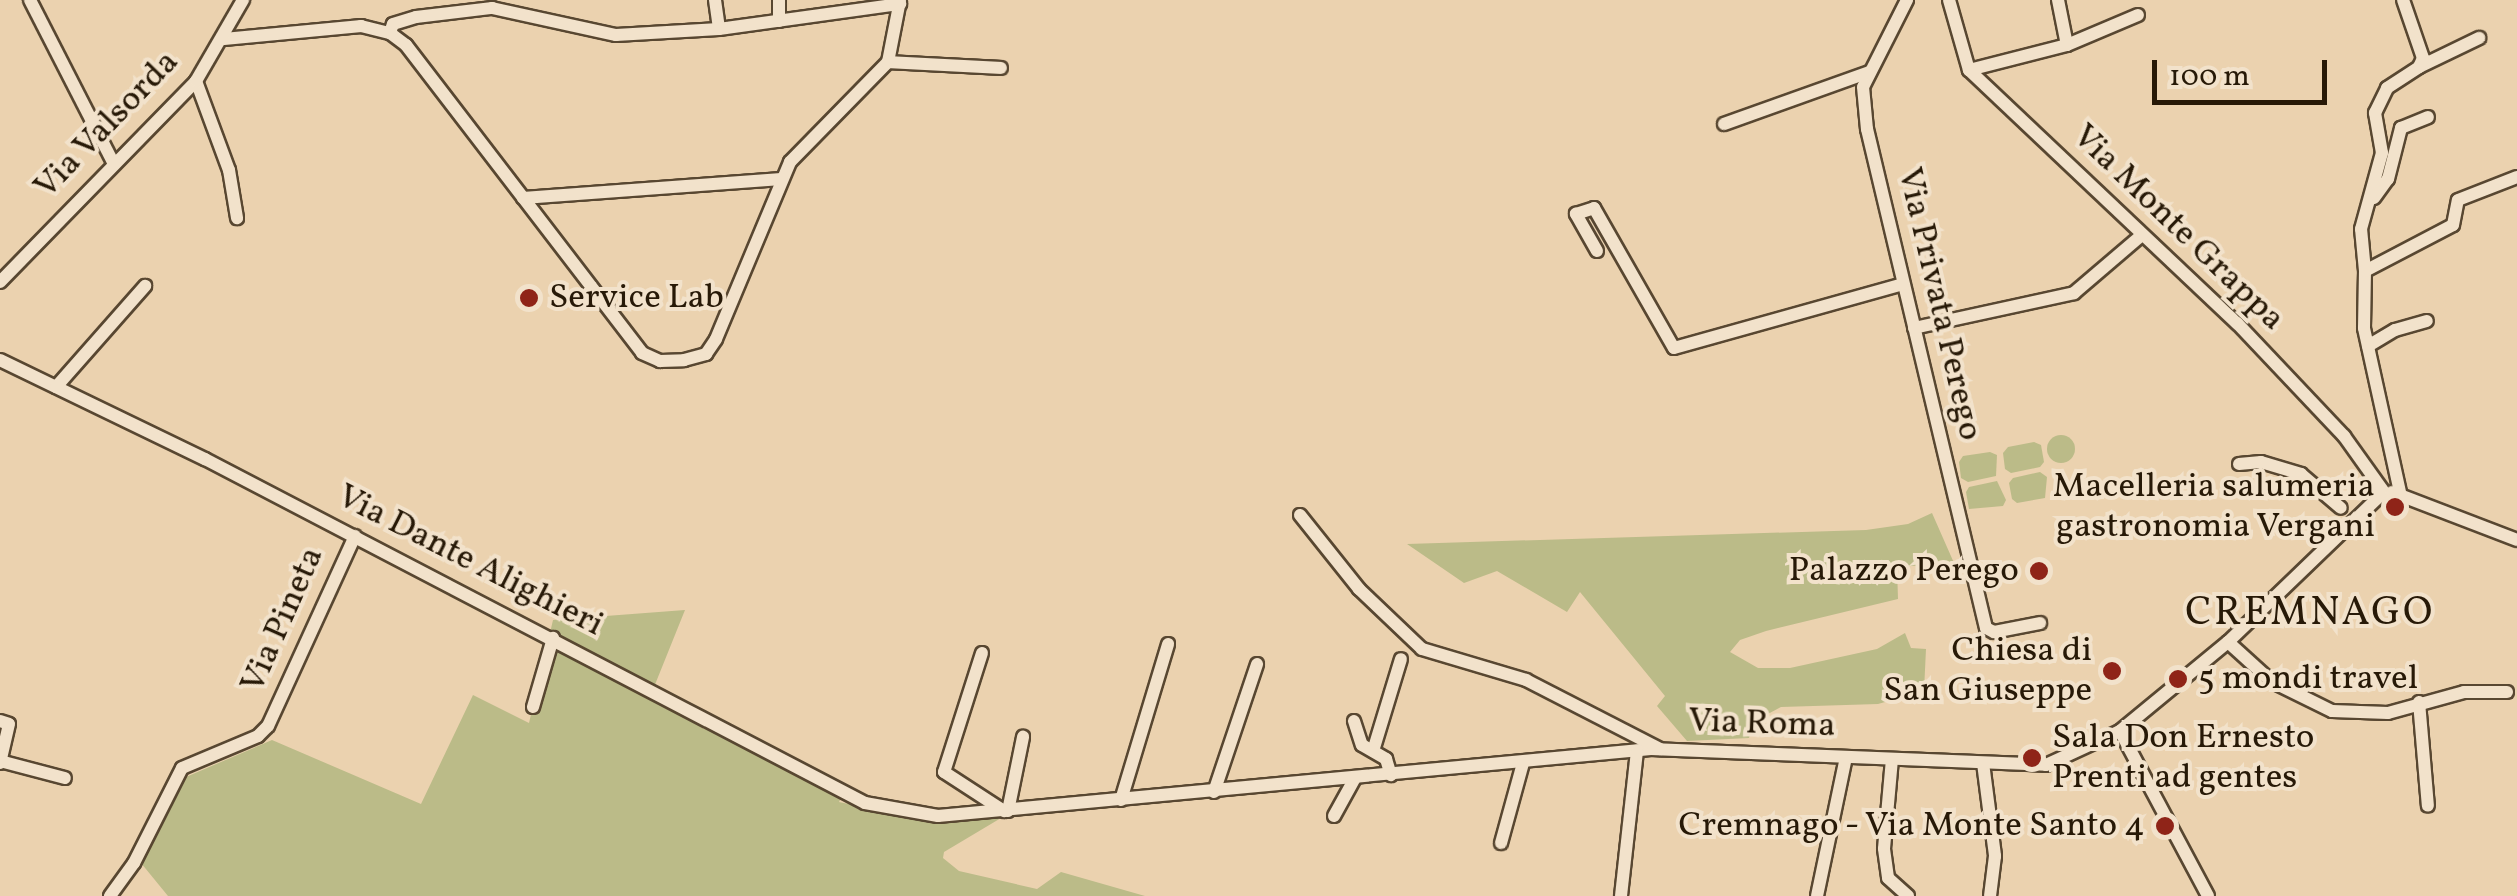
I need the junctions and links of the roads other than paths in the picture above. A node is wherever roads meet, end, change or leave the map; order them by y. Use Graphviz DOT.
graph roads {
  1 [pos="30,0"];
  2 [pos="243,0"];
  3 [pos="715,0"];
  4 [pos="779,0"];
  5 [pos="1906,0"];
  6 [pos="1949,0"];
  7 [pos="2058,0"];
  8 [pos="2403,0"];
  9 [pos="900,2"];
  10 [pos="2138,15"];
  11 [pos="779,21"];
  12 [pos="718,29"];
  13 [pos="390,33"];
  14 [pos="2480,38"];
  15 [pos="224,39"];
  16 [pos="2068,45"];
  17 [pos="888,62"];
  18 [pos="2419,67"];
  19 [pos="1001,68"];
  20 [pos="1969,70"];
  21 [pos="1870,72"];
  22 [pos="196,81"];
  23 [pos="2428,117"];
  24 [pos="1724,124"];
  25 [pos="113,162"];
  26 [pos="2517,177"];
  27 [pos="781,179"];
  28 [pos="523,198"];
  29 [pos="2369,204"];
  30 [pos="238,218"];
  31 [pos="2142,235"];
  32 [pos="1597,252"];
  33 [pos="2365,271"];
  34 [pos="0,282"];
  35 [pos="1904,284"];
  36 [pos="144,286"];
  37 [pos="2428,321"];
  38 [pos="1914,328"];
  39 [pos="2368,346"];
  40 [pos="0,360"];
  41 [pos="56,387"];
  42 [pos="2239,464"];
  43 [pos="2384,492"];
  44 [pos="2400,492"];
  45 [pos="2341,508"];
  46 [pos="1300,515"];
  47 [pos="355,536"];
  48 [pos="2517,540"];
  49 [pos="2040,622"];
  50 [pos="553,638"];
  51 [pos="2228,642"];
  52 [pos="1168,644"];
  53 [pos="982,653"];
  54 [pos="1401,659"];
  55 [pos="1258,664"];
  56 [pos="2507,692"];
  57 [pos="2419,702"];
  58 [pos="533,708"];
  59 [pos="0,721"];
  60 [pos="1354,721"];
  61 [pos="2120,730"];
  62 [pos="1023,737"];
  63 [pos="1663,750"];
  64 [pos="1373,751"];
  65 [pos="1637,751"];
  66 [pos="1846,757"];
  67 [pos="1892,759"];
  68 [pos="0,762"];
  69 [pos="1523,763"];
  70 [pos="1983,763"];
  71 [pos="1391,775"];
  72 [pos="65,778"];
  73 [pos="1356,778"];
  74 [pos="1214,792"];
  75 [pos="1121,800"];
  76 [pos="2428,806"];
  77 [pos="1006,811"];
  78 [pos="912,814"];
  79 [pos="1334,816"];
  80 [pos="1501,843"];
  81 [pos="110,896"];
  82 [pos="1621,896"];
  83 [pos="1817,896"];
  84 [pos="1908,896"];
  85 [pos="1990,896"];
  86 [pos="2208,896"];
  1 -- 25 [label="street"];
  2 -- 15 [label="street, Via Valsorda"];
  3 -- 12 [label="street"];
  4 -- 11 [label="street"];
  5 -- 21 [label="street, Via Privata Perego"];
  6 -- 20 [label="street"];
  7 -- 16 [label="street"];
  8 -- 18 [label="street"];
  9 -- 11 [label="street"];
  9 -- 17 [label="street"];
  10 -- 16 [label="street"];
  11 -- 12 [label="street"];
  12 -- 13 [label="street"];
  13 -- 15 [label="street"];
  13 -- 28 [label="street"];
  14 -- 18 [label="street"];
  15 -- 22 [label="street, Via Valsorda"];
  16 -- 20 [label="street"];
  17 -- 19 [label="street"];
  17 -- 27 [label="street"];
  18 -- 29 [label="street"];
  20 -- 31 [label="street, Via Monte Grappa"];
  21 -- 24 [label="street"];
  21 -- 35 [label="street, Via Privata Perego"];
  22 -- 25 [label="street, Via Valsorda"];
  22 -- 30 [label="street"];
  23 -- 29 [label="street"];
  25 -- 34 [label="street, Via Valsorda"];
  26 -- 33 [label="street"];
  27 -- 28 [label="street"];
  27 -- 28 [label="street"];
  29 -- 33 [label="street"];
  31 -- 38 [label="street"];
  31 -- 43 [label="street, Via Monte Grappa"];
  32 -- 35 [label="street"];
  33 -- 39 [label="street"];
  35 -- 38 [label="street, Via Privata Perego"];
  36 -- 41 [label="street"];
  37 -- 39 [label="street"];
  38 -- 49 [label="street, Via Privata Perego"];
  39 -- 44 [label="street"];
  40 -- 41 [label="street, Via Dante Alighieri"];
  41 -- 47 [label="street, Via Dante Alighieri"];
  42 -- 45 [label="street"];
  43 -- 44 [label="street"];
  43 -- 51 [label="street, Via Roma"];
  44 -- 48 [label="street"];
  46 -- 63 [label="street"];
  47 -- 50 [label="street, Via Dante Alighieri"];
  47 -- 81 [label="street, Via Pineta"];
  50 -- 58 [label="street"];
  50 -- 78 [label="street, Via Dante Alighieri"];
  51 -- 57 [label="street"];
  51 -- 61 [label="street, Via Roma"];
  52 -- 75 [label="street"];
  53 -- 77 [label="street"];
  54 -- 64 [label="street"];
  55 -- 74 [label="street"];
  56 -- 57 [label="street"];
  57 -- 76 [label="street"];
  59 -- 68 [label="street"];
  60 -- 64 [label="street"];
  61 -- 70 [label="street, Via Roma"];
  61 -- 86 [label="street"];
  62 -- 77 [label="street"];
  63 -- 65 [label="street, Via Roma"];
  63 -- 66 [label="street, Via Roma"];
  64 -- 71 [label="street"];
  65 -- 69 [label="street, Via Roma"];
  65 -- 82 [label="street, Via Roma"];
  66 -- 67 [label="street, Via Roma"];
  66 -- 83 [label="street"];
  67 -- 70 [label="street, Via Roma"];
  67 -- 84 [label="street"];
  68 -- 72 [label="street"];
  69 -- 71 [label="street, Via Roma"];
  69 -- 80 [label="street"];
  70 -- 85 [label="street"];
  71 -- 73 [label="street, Via Roma"];
  73 -- 74 [label="street, Via Roma"];
  73 -- 79 [label="street"];
  74 -- 75 [label="street, Via Roma"];
  75 -- 77 [label="street, Via Roma"];
  77 -- 78 [label="street, Via Roma"];
}
